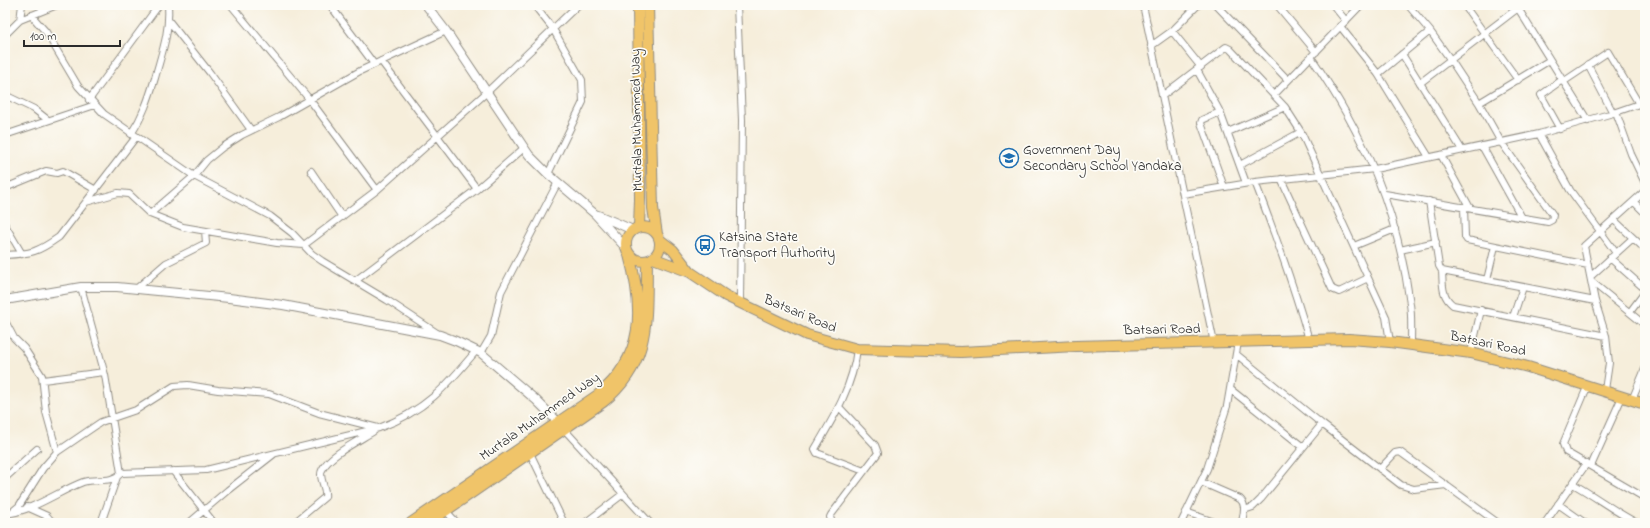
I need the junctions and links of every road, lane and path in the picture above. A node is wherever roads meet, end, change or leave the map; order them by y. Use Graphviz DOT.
graph roads {
  1 [pos="22,5"];
  2 [pos="57,5"];
  3 [pos="160,5"];
  4 [pos="168,5"];
  5 [pos="231,5"];
  6 [pos="330,5"];
  7 [pos="426,5"];
  8 [pos="534,5"];
  9 [pos="578,5"];
  10 [pos="638,5"];
  11 [pos="648,5"];
  12 [pos="737,5"];
  13 [pos="1143,5"];
  14 [pos="1198,5"];
  15 [pos="1277,5"];
  16 [pos="1333,5"];
  17 [pos="1361,5"];
  18 [pos="1408,5"];
  19 [pos="1464,5"];
  20 [pos="1220,6"];
  21 [pos="1517,7"];
  22 [pos="31,15"];
  23 [pos="20,20"];
  24 [pos="169,21"];
  25 [pos="1346,21"];
  26 [pos="1340,26"];
  27 [pos="553,29"];
  28 [pos="1172,30"];
  29 [pos="446,31"];
  30 [pos="1430,31"];
  31 [pos="1486,33"];
  32 [pos="5,35"];
  33 [pos="1151,46"];
  34 [pos="1316,52"];
  35 [pos="1402,54"];
  36 [pos="1311,57"];
  37 [pos="1450,59"];
  38 [pos="1550,60"];
  39 [pos="381,61"];
  40 [pos="374,64"];
  41 [pos="1588,64"];
  42 [pos="1199,68"];
  43 [pos="1378,74"];
  44 [pos="1288,80"];
  45 [pos="1518,80"];
  46 [pos="1563,81"];
  47 [pos="1420,83"];
  48 [pos="486,93"];
  49 [pos="5,95"];
  50 [pos="1162,96"];
  51 [pos="1274,96"];
  52 [pos="89,100"];
  53 [pos="310,100"];
  54 [pos="1479,103"];
  55 [pos="1642,103"];
  56 [pos="95,105"];
  57 [pos="1285,107"];
  58 [pos="1645,109"];
  59 [pos="1220,112"];
  60 [pos="1614,113"];
  61 [pos="48,120"];
  62 [pos="1588,121"];
  63 [pos="1560,129"];
  64 [pos="252,130"];
  65 [pos="1228,132"];
  66 [pos="1302,132"];
  67 [pos="1539,134"];
  68 [pos="5,135"];
  69 [pos="133,136"];
  70 [pos="436,137"];
  71 [pos="1501,142"];
  72 [pos="1482,146"];
  73 [pos="524,148"];
  74 [pos="1462,150"];
  75 [pos="1441,155"];
  76 [pos="1429,157"];
  77 [pos="1240,165"];
  78 [pos="1375,168"];
  79 [pos="311,171"];
  80 [pos="548,174"];
  81 [pos="1321,175"];
  82 [pos="194,176"];
  83 [pos="1281,179"];
  84 [pos="558,182"];
  85 [pos="1255,182"];
  86 [pos="1246,183"];
  87 [pos="1645,183"];
  88 [pos="1224,187"];
  89 [pos="5,188"];
  90 [pos="477,189"];
  91 [pos="96,190"];
  92 [pos="376,190"];
  93 [pos="1645,191"];
  94 [pos="1183,194"];
  95 [pos="1385,194"];
  96 [pos="1429,201"];
  97 [pos="86,202"];
  98 [pos="1634,202"];
  99 [pos="1467,208"];
  100 [pos="150,214"];
  101 [pos="595,214"];
  102 [pos="1645,214"];
  103 [pos="1521,216"];
  104 [pos="342,217"];
  105 [pos="1614,220"];
  106 [pos="5,225"];
  107 [pos="636,228"];
  108 [pos="1395,228"];
  109 [pos="205,231"];
  110 [pos="1601,231"];
  111 [pos="659,237"];
  112 [pos="1633,238"];
  113 [pos="1436,242"];
  114 [pos="304,244"];
  115 [pos="1354,246"];
  116 [pos="1495,246"];
  117 [pos="1645,249"];
  118 [pos="1400,250"];
  119 [pos="627,251"];
  120 [pos="1616,253"];
  121 [pos="22,254"];
  122 [pos="5,255"];
  123 [pos="1610,258"];
  124 [pos="650,260"];
  125 [pos="1588,265"];
  126 [pos="1442,271"];
  127 [pos="690,272"];
  128 [pos="1368,278"];
  129 [pos="1592,279"];
  130 [pos="1487,280"];
  131 [pos="355,281"];
  132 [pos="81,287"];
  133 [pos="1523,287"];
  134 [pos="136,289"];
  135 [pos="1645,289"];
  136 [pos="1645,292"];
  137 [pos="5,300"];
  138 [pos="1595,301"];
  139 [pos="740,303"];
  140 [pos="1481,310"];
  141 [pos="1630,312"];
  142 [pos="1513,317"];
  143 [pos="5,321"];
  144 [pos="1645,325"];
  145 [pos="440,335"];
  146 [pos="1606,336"];
  147 [pos="1309,340"];
  148 [pos="1238,342"];
  149 [pos="1390,342"];
  150 [pos="1214,343"];
  151 [pos="1411,344"];
  152 [pos="857,349"];
  153 [pos="479,352"];
  154 [pos="1471,353"];
  155 [pos="1236,354"];
  156 [pos="1645,369"];
  157 [pos="104,372"];
  158 [pos="43,380"];
  159 [pos="1588,385"];
  160 [pos="1230,389"];
  161 [pos="1605,390"];
  162 [pos="1622,396"];
  163 [pos="1632,400"];
  164 [pos="1645,404"];
  165 [pos="840,408"];
  166 [pos="111,418"];
  167 [pos="1322,424"];
  168 [pos="561,426"];
  169 [pos="379,428"];
  170 [pos="1303,447"];
  171 [pos="37,449"];
  172 [pos="57,452"];
  173 [pos="275,453"];
  174 [pos="530,453"];
  175 [pos="1589,465"];
  176 [pos="1380,470"];
  177 [pos="173,471"];
  178 [pos="864,471"];
  179 [pos="119,475"];
  180 [pos="5,478"];
  181 [pos="1201,482"];
  182 [pos="1573,484"];
  183 [pos="1446,485"];
  184 [pos="623,494"];
  185 [pos="1645,498"];
  186 [pos="1558,504"];
  187 [pos="27,507"];
  188 [pos="204,510"];
  189 [pos="1244,510"];
  190 [pos="446,511"];
  191 [pos="1186,512"];
  192 [pos="8,513"];
  193 [pos="53,523"];
  194 [pos="101,523"];
  195 [pos="189,523"];
  196 [pos="214,523"];
  197 [pos="294,523"];
  198 [pos="411,523"];
  199 [pos="428,523"];
  200 [pos="457,523"];
  201 [pos="564,523"];
  202 [pos="585,523"];
  203 [pos="650,523"];
  204 [pos="832,523"];
  205 [pos="1181,523"];
  206 [pos="1217,523"];
  207 [pos="1242,523"];
  208 [pos="1497,523"];
  209 [pos="1545,523"];
  210 [pos="1585,523"];
  211 [pos="1637,523"];
  1 -- 23 [label="street"];
  2 -- 22 [label="street"];
  3 -- 52 [label="street"];
  4 -- 24 [label="street"];
  5 -- 53 [label="street"];
  6 -- 40 [label="street"];
  7 -- 29 [label="street"];
  8 -- 27 [label="street"];
  9 -- 27 [label="street"];
  10 -- 107 [label="main road, Murtala Muhammed Way"];
  11 -- 111 [label="main road, Murtala Muhammed Way"];
  12 -- 139 [label="street"];
  13 -- 33 [label="street"];
  14 -- 28 [label="street"];
  15 -- 34 [label="street"];
  16 -- 25 [label="street"];
  17 -- 25 [label="street"];
  18 -- 30 [label="street"];
  19 -- 31 [label="street"];
  20 -- 44 [label="street"];
  21 -- 31 [label="street"];
  21 -- 38 [label="street"];
  22 -- 23 [label="street"];
  22 -- 52 [label="street"];
  23 -- 32 [label="street"];
  24 -- 64 [label="street"];
  24 -- 69 [label="street"];
  25 -- 26 [label="street"];
  26 -- 34 [label="street"];
  26 -- 43 [label="street"];
  27 -- 48 [label="street"];
  27 -- 80 [label="street"];
  28 -- 33 [label="street"];
  28 -- 42 [label="street"];
  29 -- 39 [label="street"];
  29 -- 48 [label="street"];
  30 -- 35 [label="street"];
  30 -- 37 [label="street"];
  31 -- 37 [label="street"];
  31 -- 45 [label="street"];
  33 -- 50 [label="street"];
  34 -- 36 [label="street"];
  35 -- 43 [label="street"];
  35 -- 47 [label="street"];
  36 -- 44 [label="street"];
  36 -- 78 [label="street"];
  37 -- 47 [label="street"];
  37 -- 54 [label="street"];
  38 -- 45 [label="street"];
  38 -- 46 [label="street"];
  39 -- 40 [label="street"];
  39 -- 70 [label="street"];
  40 -- 53 [label="street"];
  41 -- 46 [label="street"];
  41 -- 55 [label="street"];
  41 -- 60 [label="street"];
  42 -- 50 [label="street"];
  42 -- 51 [label="street"];
  42 -- 59 [label="street"];
  43 -- 76 [label="street"];
  44 -- 51 [label="street"];
  45 -- 54 [label="street"];
  46 -- 62 [label="street"];
  46 -- 63 [label="street"];
  47 -- 74 [label="street"];
  48 -- 70 [label="street"];
  48 -- 73 [label="street"];
  49 -- 61 [label="street"];
  50 -- 94 [label="street"];
  51 -- 57 [label="street"];
  52 -- 56 [label="street"];
  53 -- 64 [label="street"];
  53 -- 92 [label="street"];
  54 -- 71 [label="street"];
  55 -- 58 [label="street"];
  55 -- 60 [label="street"];
  56 -- 61 [label="street"];
  56 -- 69 [label="street"];
  57 -- 65 [label="street"];
  57 -- 66 [label="street"];
  59 -- 65 [label="street"];
  59 -- 88 [label="street"];
  60 -- 62 [label="street"];
  60 -- 87 [label="street"];
  61 -- 68 [label="street"];
  62 -- 63 [label="street"];
  63 -- 67 [label="street"];
  64 -- 82 [label="street"];
  65 -- 77 [label="street"];
  66 -- 77 [label="street"];
  66 -- 81 [label="street"];
  67 -- 71 [label="street"];
  67 -- 110 [label="street"];
  69 -- 82 [label="street"];
  69 -- 91 [label="street"];
  70 -- 90 [label="street"];
  70 -- 92 [label="street"];
  71 -- 72 [label="street"];
  71 -- 103 [label="street"];
  72 -- 74 [label="street"];
  72 -- 103 [label="street"];
  73 -- 80 [label="street"];
  73 -- 90 [label="street"];
  74 -- 75 [label="street"];
  75 -- 76 [label="street"];
  75 -- 99 [label="street"];
  76 -- 78 [label="street"];
  77 -- 86 [label="street"];
  78 -- 81 [label="street"];
  78 -- 95 [label="street"];
  79 -- 104 [label="street"];
  80 -- 84 [label="street"];
  81 -- 83 [label="street"];
  81 -- 115 [label="street"];
  82 -- 100 [label="street"];
  82 -- 114 [label="street"];
  83 -- 85 [label="street"];
  83 -- 128 [label="street"];
  84 -- 101 [label="street"];
  84 -- 153 [label="street"];
  85 -- 86 [label="street"];
  85 -- 147 [label="street"];
  86 -- 88 [label="street"];
  88 -- 94 [label="street"];
  89 -- 91 [label="street"];
  90 -- 131 [label="street"];
  91 -- 97 [label="street"];
  92 -- 104 [label="street"];
  93 -- 98 [label="street"];
  94 -- 150 [label="street"];
  95 -- 96 [label="street"];
  95 -- 108 [label="street"];
  96 -- 99 [label="street"];
  96 -- 113 [label="street"];
  97 -- 100 [label="street"];
  97 -- 121 [label="street"];
  98 -- 102 [label="street"];
  98 -- 105 [label="street"];
  99 -- 103 [label="street"];
  99 -- 116 [label="street"];
  100 -- 109 [label="street"];
  101 -- 107 [label="street"];
  101 -- 119 [label="street"];
  104 -- 114 [label="street"];
  105 -- 110 [label="street"];
  105 -- 112 [label="street"];
  106 -- 121 [label="street"];
  107 -- 111 [label="main road"];
  107 -- 119 [label="main road"];
  108 -- 115 [label="street"];
  108 -- 118 [label="street"];
  109 -- 114 [label="street"];
  109 -- 134 [label="street"];
  110 -- 120 [label="street"];
  110 -- 125 [label="street"];
  111 -- 124 [label="main road"];
  111 -- 127 [label="main road"];
  112 -- 117 [label="street"];
  112 -- 120 [label="street"];
  113 -- 118 [label="street"];
  113 -- 126 [label="street"];
  114 -- 131 [label="street"];
  115 -- 128 [label="street"];
  116 -- 125 [label="street"];
  116 -- 130 [label="street"];
  118 -- 151 [label="street"];
  119 -- 124 [label="main road"];
  119 -- 168 [label="main road, Murtala Muhammed Way"];
  120 -- 123 [label="street"];
  121 -- 122 [label="street"];
  123 -- 129 [label="street"];
  123 -- 135 [label="street"];
  124 -- 127 [label="main road"];
  124 -- 168 [label="main road"];
  125 -- 129 [label="street"];
  126 -- 130 [label="street"];
  126 -- 140 [label="street"];
  127 -- 139 [label="main road, Batsari Road"];
  128 -- 149 [label="street"];
  129 -- 138 [label="street"];
  129 -- 141 [label="street"];
  130 -- 133 [label="street"];
  131 -- 145 [label="street"];
  132 -- 134 [label="street"];
  132 -- 137 [label="street"];
  132 -- 157 [label="street"];
  133 -- 138 [label="street"];
  133 -- 142 [label="street"];
  134 -- 145 [label="street"];
  136 -- 141 [label="street"];
  138 -- 146 [label="street"];
  139 -- 152 [label="main road, Batsari Road"];
  140 -- 142 [label="street"];
  140 -- 154 [label="street"];
  141 -- 144 [label="street"];
  142 -- 146 [label="street"];
  143 -- 158 [label="street"];
  145 -- 153 [label="street"];
  146 -- 161 [label="street"];
  147 -- 148 [label="main road, Batsari Road"];
  147 -- 149 [label="main road, Batsari Road"];
  148 -- 150 [label="main road, Batsari Road"];
  148 -- 155 [label="street"];
  149 -- 151 [label="main road, Batsari Road"];
  150 -- 152 [label="main road, Batsari Road"];
  151 -- 154 [label="main road, Batsari Road"];
  152 -- 165 [label="street"];
  153 -- 168 [label="street"];
  153 -- 169 [label="street"];
  154 -- 159 [label="main road, Batsari Road"];
  155 -- 160 [label="street"];
  155 -- 167 [label="street"];
  156 -- 163 [label="street"];
  157 -- 158 [label="street"];
  157 -- 166 [label="street"];
  158 -- 172 [label="street"];
  159 -- 161 [label="main road, Batsari Road"];
  159 -- 175 [label="street"];
  160 -- 170 [label="street"];
  160 -- 181 [label="street"];
  161 -- 162 [label="main road, Batsari Road"];
  162 -- 163 [label="main road, Batsari Road"];
  162 -- 175 [label="street"];
  163 -- 164 [label="main road, Batsari Road"];
  165 -- 178 [label="street"];
  165 -- 178 [label="street"];
  166 -- 169 [label="street"];
  166 -- 172 [label="street"];
  166 -- 179 [label="street"];
  167 -- 170 [label="street"];
  167 -- 176 [label="street"];
  168 -- 174 [label="main road"];
  168 -- 184 [label="street"];
  168 -- 198 [label="main road, Murtala Muhammed Way"];
  169 -- 173 [label="street"];
  169 -- 197 [label="street"];
  170 -- 189 [label="street"];
  171 -- 180 [label="street"];
  172 -- 192 [label="street"];
  173 -- 177 [label="street"];
  173 -- 188 [label="street"];
  174 -- 190 [label="main road"];
  174 -- 201 [label="street"];
  175 -- 182 [label="street"];
  175 -- 185 [label="street"];
  176 -- 183 [label="street"];
  176 -- 183 [label="street"];
  177 -- 179 [label="street"];
  177 -- 188 [label="street"];
  178 -- 204 [label="street"];
  179 -- 187 [label="street"];
  179 -- 194 [label="street"];
  181 -- 189 [label="street"];
  181 -- 191 [label="street"];
  182 -- 186 [label="street"];
  182 -- 211 [label="street"];
  183 -- 208 [label="street"];
  184 -- 202 [label="street"];
  184 -- 203 [label="street"];
  186 -- 209 [label="street"];
  186 -- 210 [label="street"];
  187 -- 192 [label="street"];
  187 -- 193 [label="street"];
  188 -- 195 [label="street"];
  188 -- 196 [label="street"];
  189 -- 207 [label="street"];
  190 -- 199 [label="main road"];
  190 -- 200 [label="street"];
  191 -- 205 [label="street"];
  191 -- 206 [label="street"];
}
